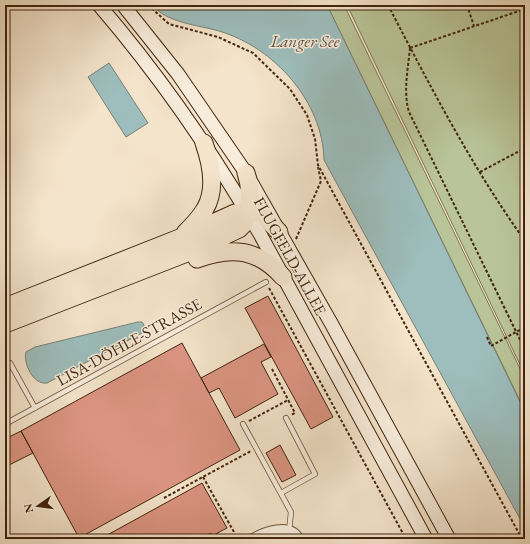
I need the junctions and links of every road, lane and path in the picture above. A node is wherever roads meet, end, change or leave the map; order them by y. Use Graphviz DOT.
graph roads {
  1 [pos="99,5"];
  2 [pos="123,5"];
  3 [pos="148,5"];
  4 [pos="388,5"];
  5 [pos="467,5"];
  6 [pos="525,9"];
  7 [pos="474,26"];
  8 [pos="410,48"];
  9 [pos="204,143"];
  10 [pos="525,148"];
  11 [pos="318,165"];
  12 [pos="480,172"];
  13 [pos="246,173"];
  14 [pos="247,211"];
  15 [pos="279,232"];
  16 [pos="182,237"];
  17 [pos="525,241"];
  18 [pos="288,250"];
  19 [pos="283,277"];
  20 [pos="266,282"];
  21 [pos="5,307"];
  22 [pos="49,308"];
  23 [pos="5,324"];
  24 [pos="525,327"];
  25 [pos="517,332"];
  26 [pos="487,337"];
  27 [pos="525,350"];
  28 [pos="10,363"];
  29 [pos="272,368"];
  30 [pos="288,400"];
  31 [pos="35,408"];
  32 [pos="286,418"];
  33 [pos="5,424"];
  34 [pos="243,424"];
  35 [pos="256,448"];
  36 [pos="203,477"];
  37 [pos="281,493"];
  38 [pos="164,498"];
  39 [pos="234,532"];
  40 [pos="295,536"];
  41 [pos="252,539"];
  42 [pos="406,539"];
  43 [pos="426,539"];
  44 [pos="449,539"];
  45 [pos="522,539"];
  1 -- 9 [label="main road, FLUGFELD-ALLEE"];
  2 -- 13 [label="main road, FLUGFELD-ALLEE"];
  3 -- 11 [label="path, FLUGFELD-ALLEE"];
  4 -- 8 [label="path"];
  5 -- 7 [label="path"];
  6 -- 7 [label="path"];
  7 -- 8 [label="path"];
  8 -- 12 [label="path"];
  8 -- 25 [label="path"];
  9 -- 14 [label="main road, FLUGFELD-ALLEE"];
  9 -- 16 [label="highway"];
  10 -- 12 [label="path"];
  11 -- 18 [label="path, FLUGFELD-ALLEE"];
  11 -- 45 [label="path"];
  12 -- 17 [label="path"];
  13 -- 14 [label="highway"];
  13 -- 15 [label="main road, FLUGFELD-ALLEE"];
  14 -- 15 [label="highway"];
  14 -- 16 [label="highway"];
  14 -- 19 [label="main road, FLUGFELD-ALLEE"];
  14 -- 22 [label="highway"];
  15 -- 18 [label="main road, FLUGFELD-ALLEE"];
  16 -- 21 [label="highway"];
  18 -- 44 [label="main road, FLUGFELD-ALLEE"];
  19 -- 22 [label="highway"];
  19 -- 43 [label="main road, FLUGFELD-ALLEE"];
  20 -- 31 [label="lane, LISA-DÖHLE-STRASSE"];
  20 -- 42 [label="path"];
  22 -- 23 [label="highway"];
  24 -- 25 [label="path"];
  25 -- 26 [label="path"];
  25 -- 27 [label="path"];
  28 -- 31 [label="lane"];
  29 -- 30 [label="path"];
  30 -- 32 [label="path"];
  30 -- 34 [label="path"];
  31 -- 33 [label="lane, LISA-DÖHLE-STRASSE"];
  32 -- 37 [label="lane"];
  34 -- 35 [label="lane"];
  35 -- 36 [label="path"];
  35 -- 37 [label="lane"];
  36 -- 38 [label="path"];
  36 -- 39 [label="path"];
  37 -- 40 [label="lane"];
  40 -- 41 [label="street"];
}
